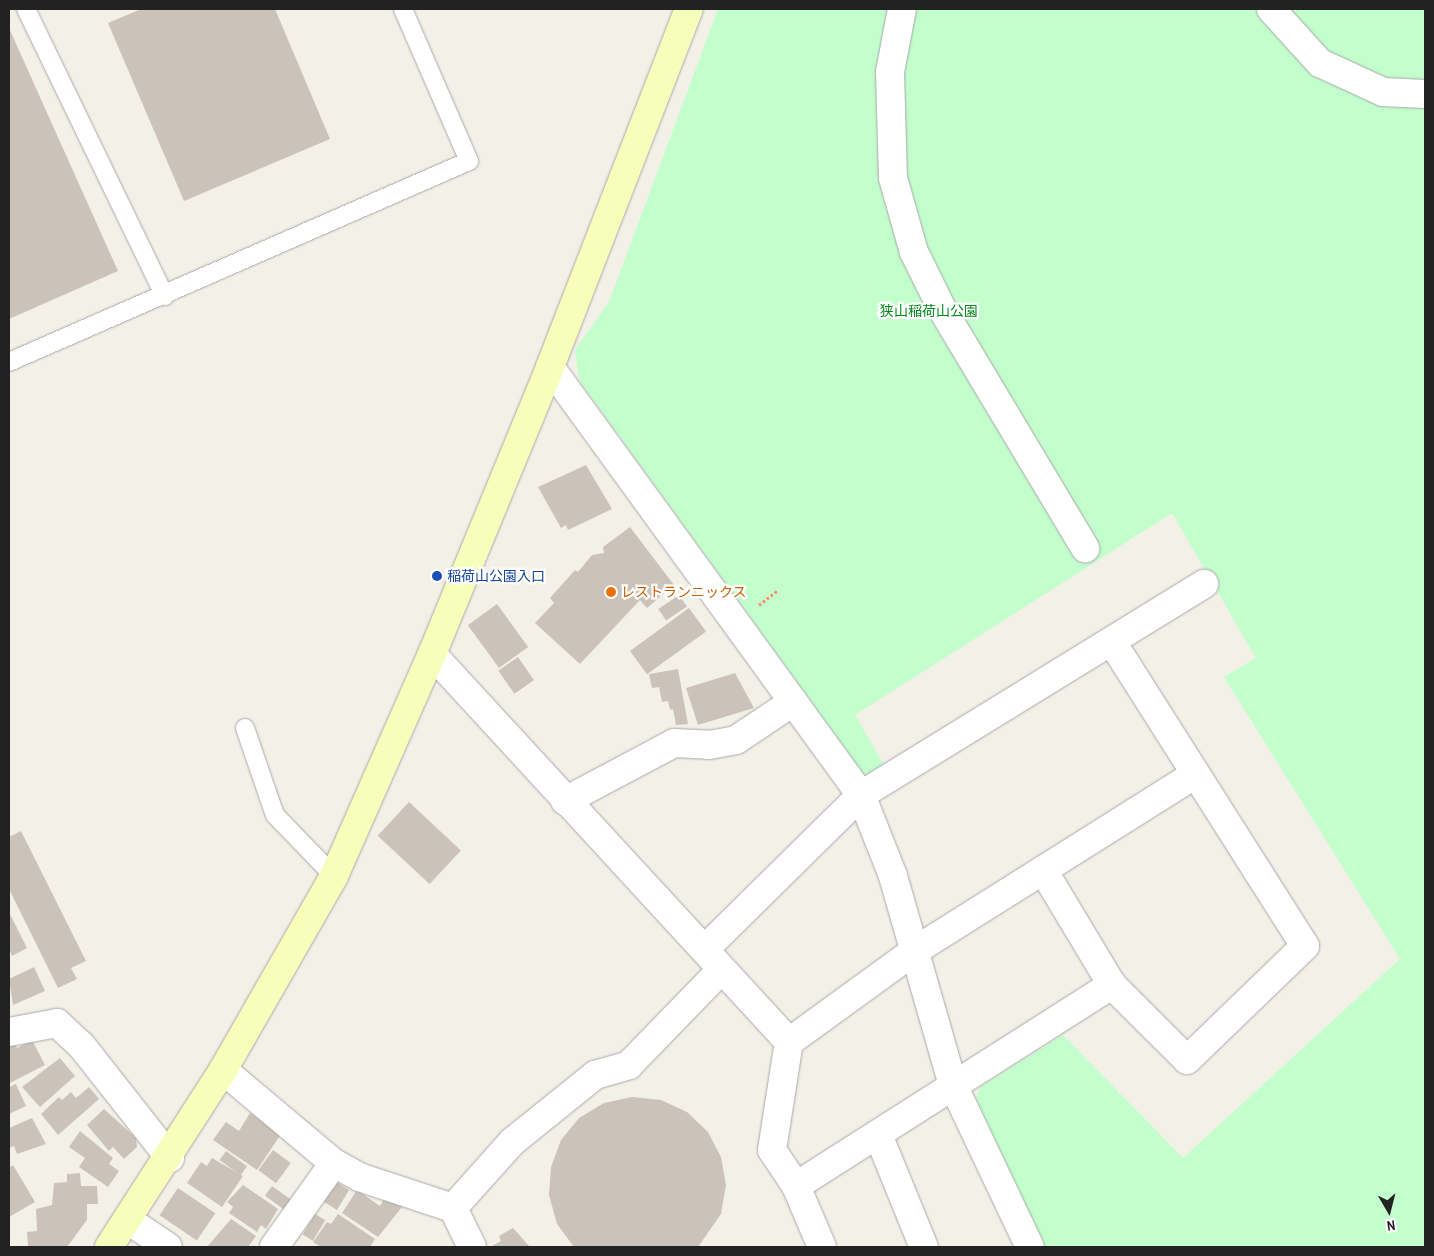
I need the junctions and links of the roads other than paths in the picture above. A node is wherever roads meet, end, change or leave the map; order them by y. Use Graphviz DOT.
graph roads {
  1 [pos="26,9"];
  2 [pos="403,9"];
  3 [pos="689,9"];
  4 [pos="902,9"];
  5 [pos="1271,9"];
  6 [pos="1425,94"];
  7 [pos="165,296"];
  8 [pos="9,362"];
  9 [pos="550,367"];
  10 [pos="1085,548"];
  11 [pos="1204,584"];
  12 [pos="1113,644"];
  13 [pos="432,654"];
  14 [pos="793,702"];
  15 [pos="245,728"];
  16 [pos="1194,775"];
  17 [pos="861,795"];
  18 [pos="566,801"];
  19 [pos="1044,870"];
  20 [pos="334,876"];
  21 [pos="705,949"];
  22 [pos="913,952"];
  23 [pos="720,971"];
  24 [pos="1112,985"];
  25 [pos="10,1029"];
  26 [pos="790,1042"];
  27 [pos="224,1070"];
  28 [pos="953,1085"];
  29 [pos="879,1137"];
  30 [pos="170,1158"];
  31 [pos="334,1163"];
  32 [pos="796,1186"];
  33 [pos="453,1208"];
  34 [pos="128,1220"];
  35 [pos="110,1247"];
  36 [pos="168,1247"];
  37 [pos="274,1247"];
  38 [pos="472,1247"];
  39 [pos="822,1247"];
  40 [pos="924,1247"];
  41 [pos="1030,1247"];
  1 -- 7 [label="lane"];
  2 -- 7 [label="lane"];
  3 -- 9 [label="street"];
  4 -- 10 [label="street"];
  5 -- 6 [label="street"];
  7 -- 8 [label="lane"];
  9 -- 13 [label="street"];
  9 -- 14 [label="street"];
  11 -- 12 [label="street"];
  12 -- 16 [label="street"];
  12 -- 17 [label="street"];
  13 -- 18 [label="street"];
  13 -- 20 [label="street"];
  14 -- 17 [label="street"];
  14 -- 18 [label="street"];
  15 -- 20 [label="lane"];
  16 -- 19 [label="street"];
  16 -- 24 [label="street"];
  17 -- 21 [label="street"];
  17 -- 22 [label="street"];
  18 -- 21 [label="street"];
  19 -- 22 [label="street"];
  19 -- 24 [label="street"];
  20 -- 27 [label="street"];
  21 -- 23 [label="street"];
  22 -- 26 [label="street"];
  22 -- 28 [label="street"];
  23 -- 26 [label="street"];
  23 -- 33 [label="street"];
  24 -- 28 [label="street"];
  25 -- 30 [label="street"];
  26 -- 32 [label="street"];
  27 -- 30 [label="street"];
  27 -- 31 [label="street"];
  28 -- 29 [label="street"];
  28 -- 41 [label="street"];
  29 -- 32 [label="street"];
  29 -- 40 [label="street"];
  30 -- 34 [label="street"];
  31 -- 33 [label="street"];
  31 -- 37 [label="street"];
  32 -- 39 [label="street"];
  33 -- 38 [label="street"];
  34 -- 35 [label="street"];
  34 -- 36 [label="street"];
}
